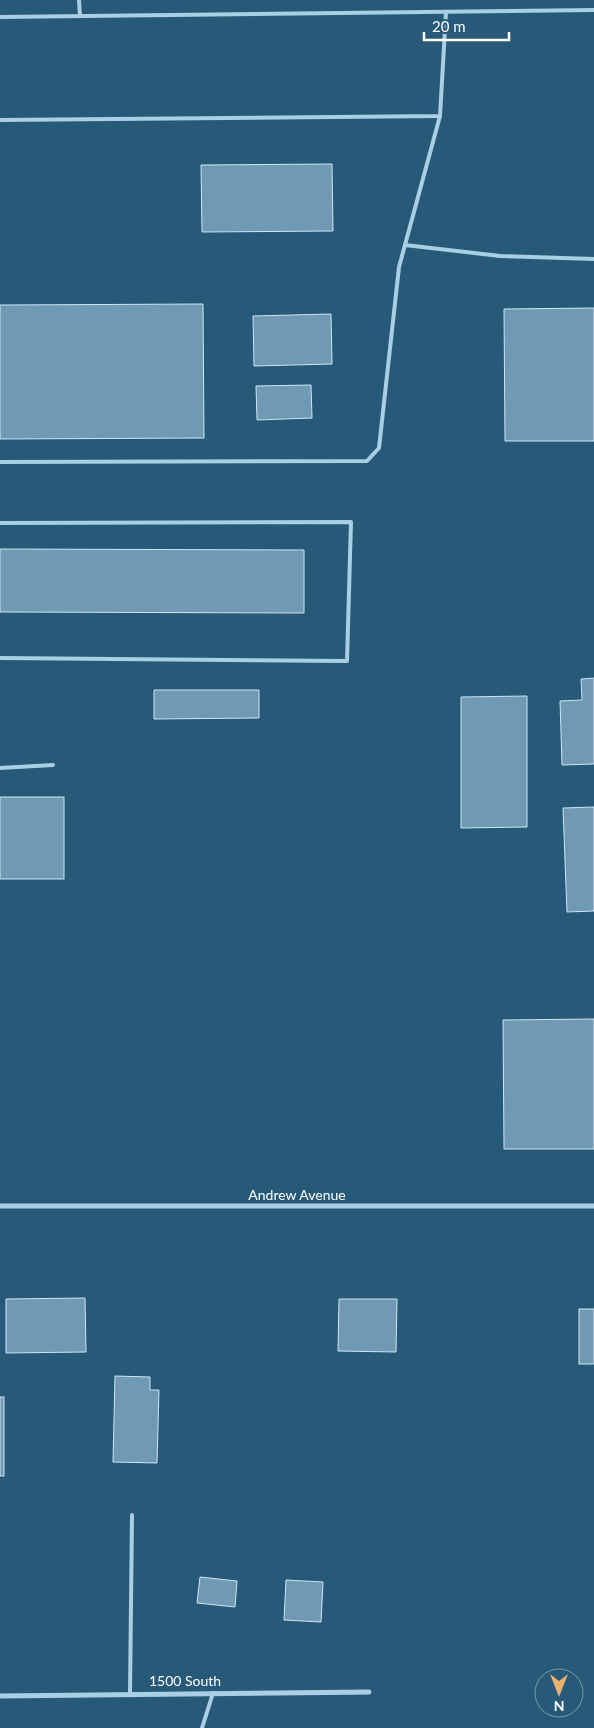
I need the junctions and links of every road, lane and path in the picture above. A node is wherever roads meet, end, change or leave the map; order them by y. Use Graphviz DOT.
graph roads {
  1 [pos="79,0"];
  2 [pos="594,10"];
  3 [pos="446,12"];
  4 [pos="80,16"];
  5 [pos="0,17"];
  6 [pos="440,116"];
  7 [pos="0,120"];
  8 [pos="405,245"];
  9 [pos="594,259"];
  10 [pos="0,462"];
  11 [pos="0,523"];
  12 [pos="0,658"];
  13 [pos="54,765"];
  14 [pos="0,768"];
  15 [pos="0,1206"];
  16 [pos="594,1206"];
  17 [pos="132,1516"];
  18 [pos="213,1692"];
  19 [pos="369,1692"];
  20 [pos="130,1693"];
  21 [pos="0,1696"];
  22 [pos="202,1728"];
  1 -- 4 [label="lane"];
  2 -- 3 [label="lane"];
  3 -- 4 [label="lane"];
  3 -- 6 [label="lane"];
  4 -- 5 [label="lane"];
  6 -- 7 [label="lane"];
  6 -- 8 [label="lane"];
  8 -- 9 [label="lane"];
  8 -- 10 [label="lane"];
  11 -- 12 [label="lane"];
  13 -- 14 [label="lane"];
  15 -- 16 [label="street, Andrew Avenue"];
  17 -- 20 [label="lane"];
  18 -- 19 [label="street, 1500 South"];
  18 -- 20 [label="street, 1500 South"];
  18 -- 22 [label="lane"];
  20 -- 21 [label="street, 1500 South"];
}
